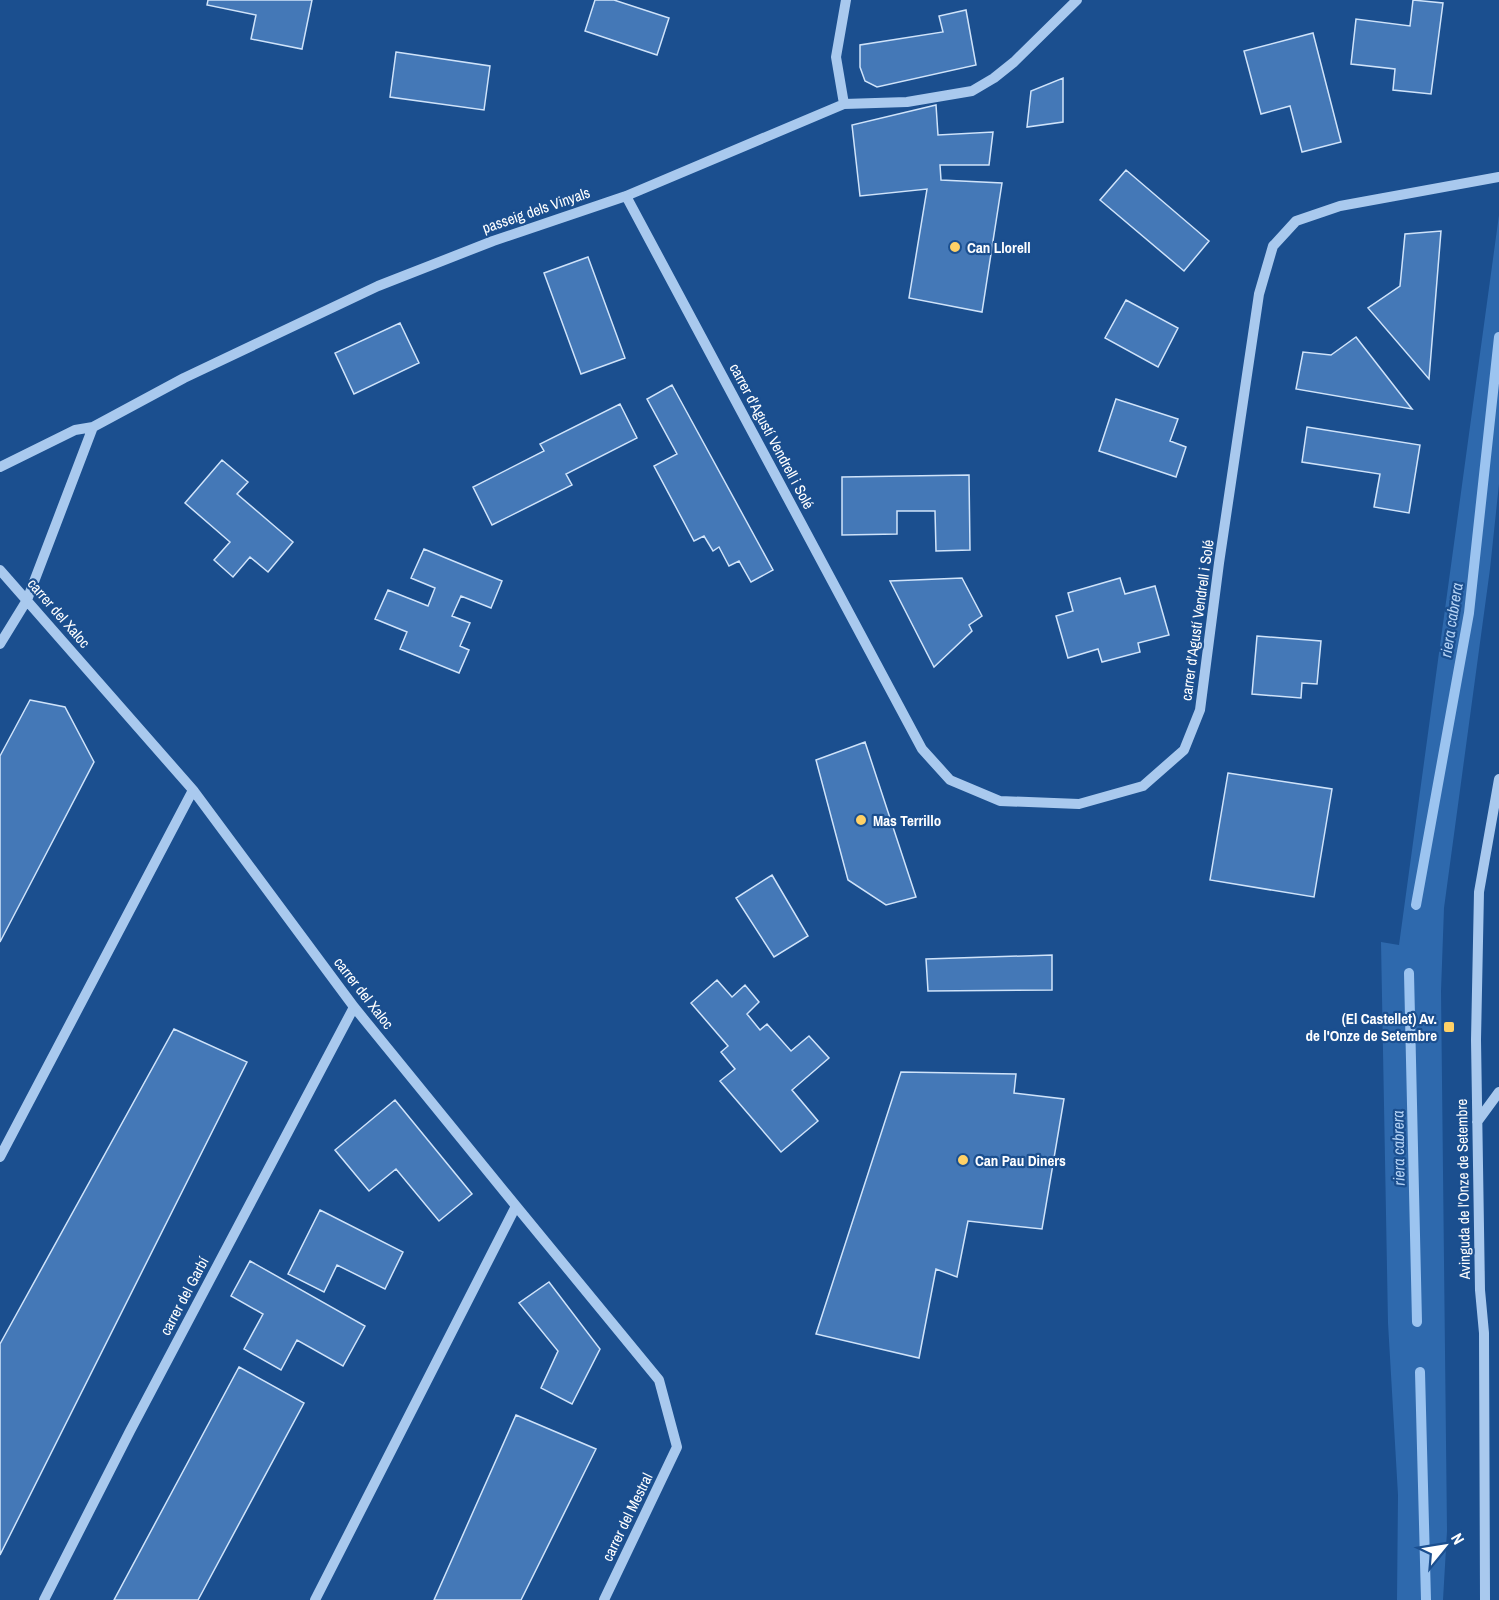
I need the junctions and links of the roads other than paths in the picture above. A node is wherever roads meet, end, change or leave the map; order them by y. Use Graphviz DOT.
graph roads {
  1 [pos="846,0"];
  2 [pos="1077,0"];
  3 [pos="844,104"];
  4 [pos="1499,177"];
  5 [pos="626,196"];
  6 [pos="93,427"];
  7 [pos="0,467"];
  8 [pos="0,570"];
  9 [pos="27,600"];
  10 [pos="0,644"];
  11 [pos="1499,779"];
  12 [pos="194,790"];
  13 [pos="354,1006"];
  14 [pos="1499,1092"];
  15 [pos="1477,1122"];
  16 [pos="0,1157"];
  17 [pos="516,1206"];
  18 [pos="677,1447"];
  19 [pos="44,1600"];
  20 [pos="315,1600"];
  21 [pos="604,1600"];
  22 [pos="1485,1600"];
  1 -- 3 [label="street"];
  2 -- 3 [label="street, passeig dels Vinyals"];
  3 -- 5 [label="street, passeig dels Vinyals"];
  4 -- 5 [label="street, carrer d'Agustí Vendrell i Solé"];
  5 -- 6 [label="street, passeig dels Vinyals"];
  6 -- 7 [label="street, passeig dels Vinyals"];
  6 -- 9 [label="street"];
  8 -- 9 [label="street, carrer del Xaloc"];
  9 -- 10 [label="street"];
  9 -- 12 [label="street, carrer del Xaloc"];
  11 -- 15 [label="street, Avinguda de l'Onze de Setembre"];
  12 -- 13 [label="street, carrer del Xaloc"];
  12 -- 16 [label="street"];
  13 -- 17 [label="street, carrer del Xaloc"];
  13 -- 19 [label="street, carrer del Garbí"];
  14 -- 15 [label="street"];
  15 -- 22 [label="street, Avinguda de l'Onze de Setembre"];
  17 -- 18 [label="street, carrer del Xaloc"];
  17 -- 20 [label="street"];
  18 -- 21 [label="street, carrer del Mestral"];
}
